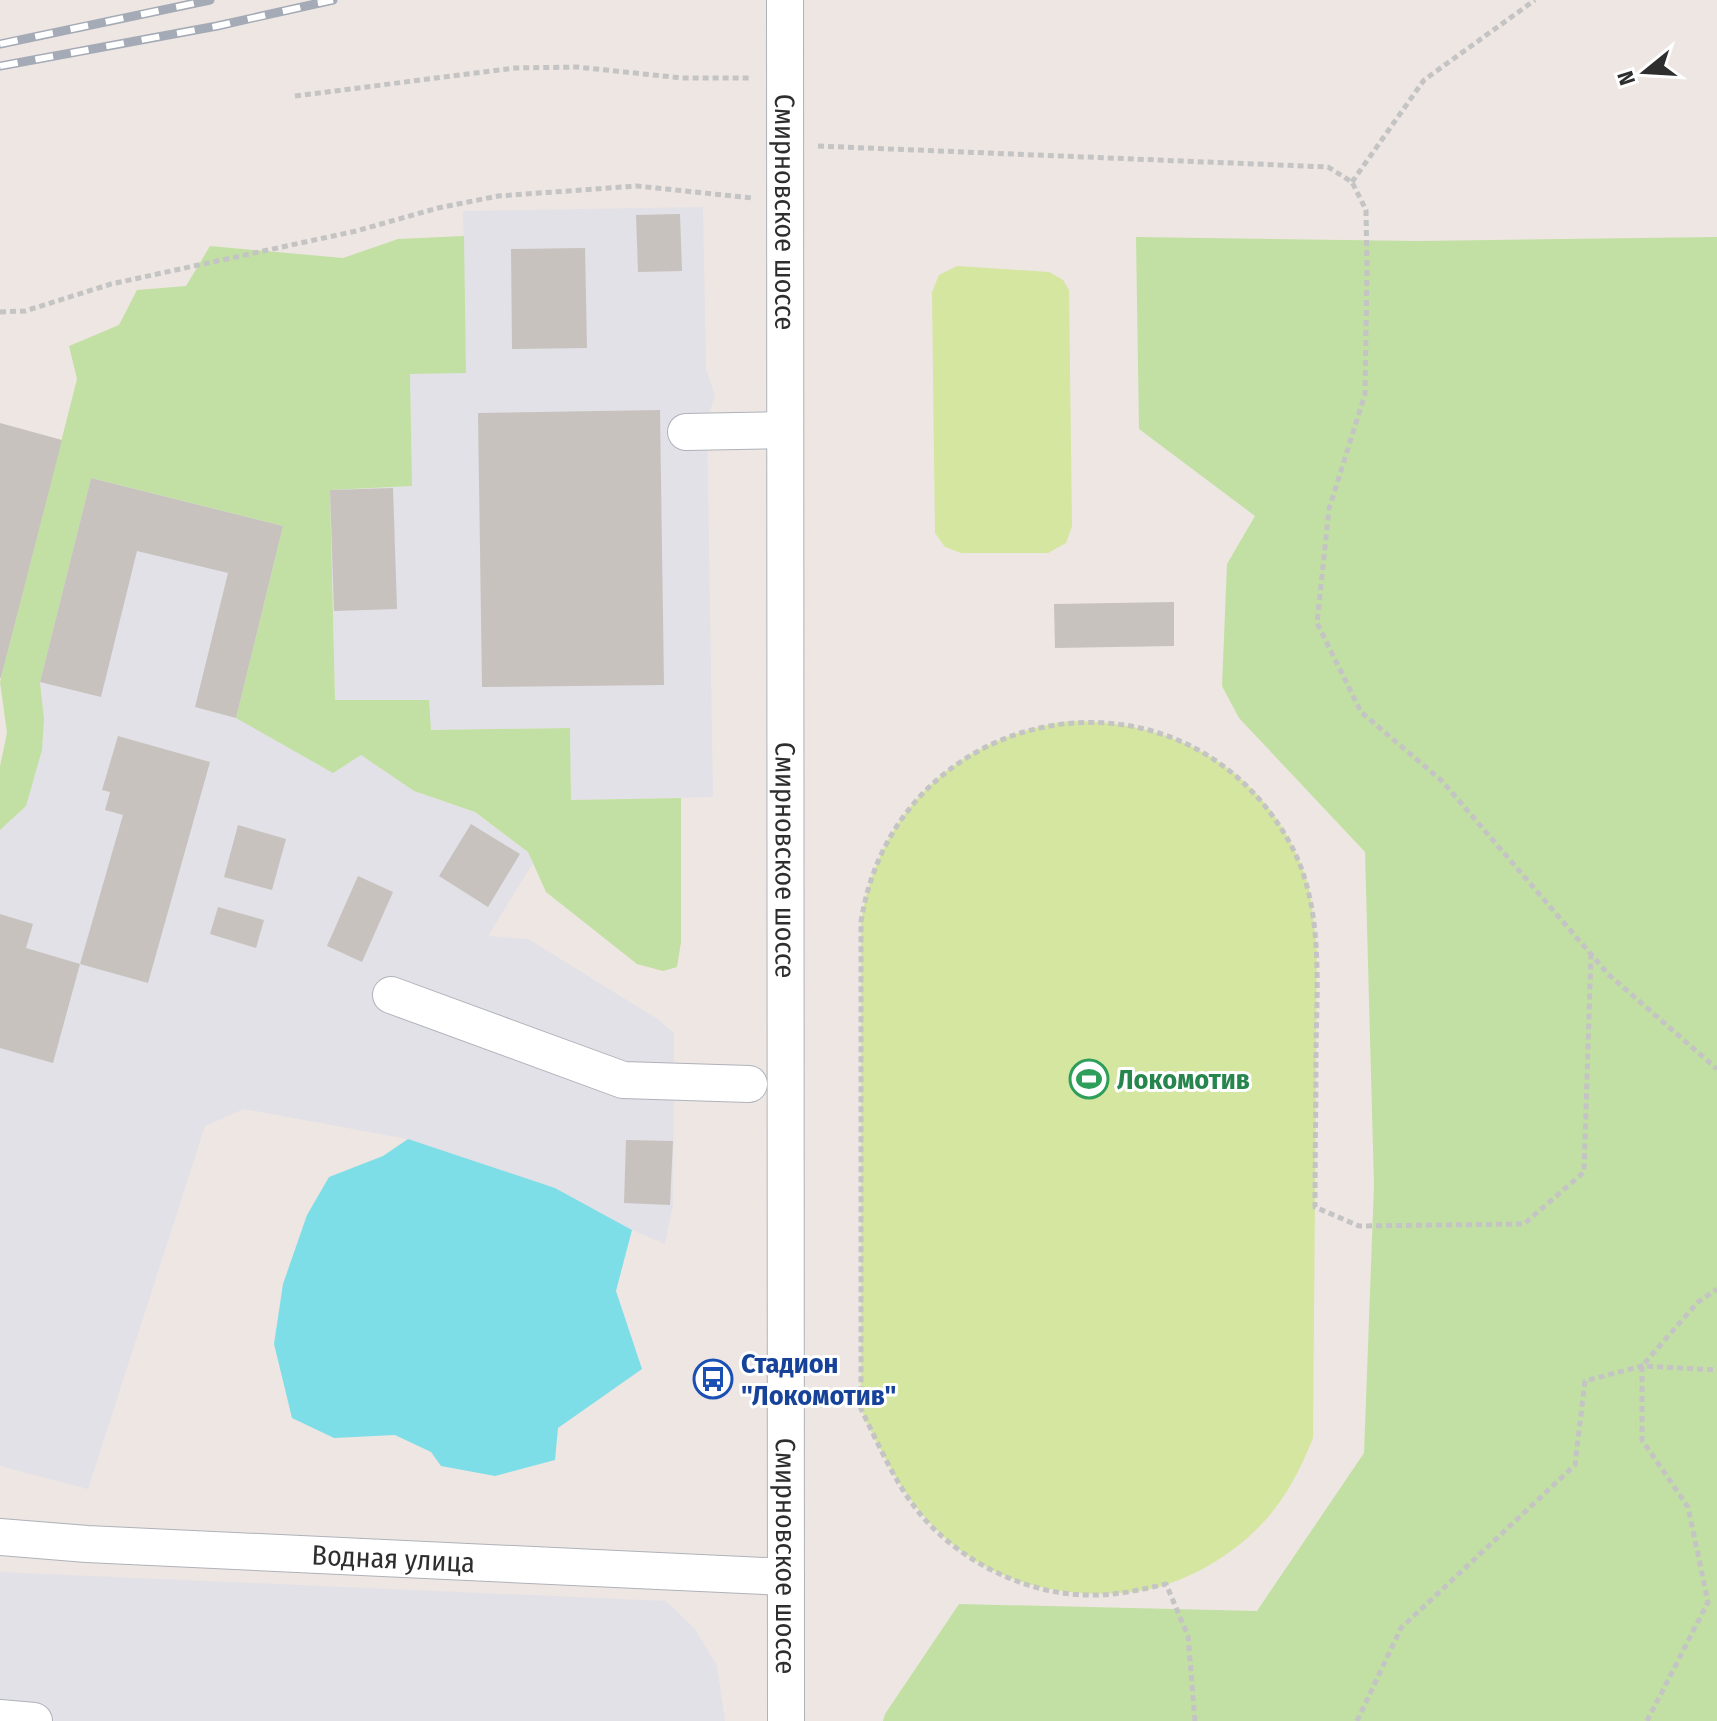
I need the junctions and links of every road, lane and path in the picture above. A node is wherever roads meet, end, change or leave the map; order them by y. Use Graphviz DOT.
graph roads {
  1 [pos="785,0"];
  2 [pos="1535,0"];
  3 [pos="785,78"];
  4 [pos="295,96"];
  5 [pos="785,144"];
  6 [pos="1352,182"];
  7 [pos="785,201"];
  8 [pos="0,312"];
  9 [pos="785,430"];
  10 [pos="686,432"];
  11 [pos="1591,954"];
  12 [pos="391,995"];
  13 [pos="1717,1069"];
  14 [pos="749,1084"];
  15 [pos="1717,1289"];
  16 [pos="1642,1366"];
  17 [pos="1717,1370"];
  18 [pos="0,1537"];
  19 [pos="786,1577"];
  20 [pos="0,1718"];
  21 [pos="34,1721"];
  22 [pos="786,1721"];
  23 [pos="1195,1721"];
  24 [pos="1357,1721"];
  25 [pos="1647,1721"];
  1 -- 3 [label="street, Смирновское шоссе"];
  2 -- 6 [label="path"];
  3 -- 4 [label="path"];
  3 -- 5 [label="street, Смирновское шоссе"];
  5 -- 6 [label="path"];
  5 -- 7 [label="street, Смирновское шоссе"];
  6 -- 11 [label="path"];
  7 -- 8 [label="path"];
  7 -- 9 [label="street, Смирновское шоссе"];
  9 -- 10 [label="street"];
  9 -- 19 [label="street, Смирновское шоссе"];
  11 -- 13 [label="path"];
  11 -- 23 [label="path"];
  12 -- 14 [label="street"];
  15 -- 16 [label="path"];
  16 -- 17 [label="path"];
  16 -- 24 [label="path"];
  16 -- 25 [label="path"];
  18 -- 19 [label="street, Водная улица"];
  19 -- 22 [label="street, Смирновское шоссе"];
  20 -- 21 [label="street"];
}
